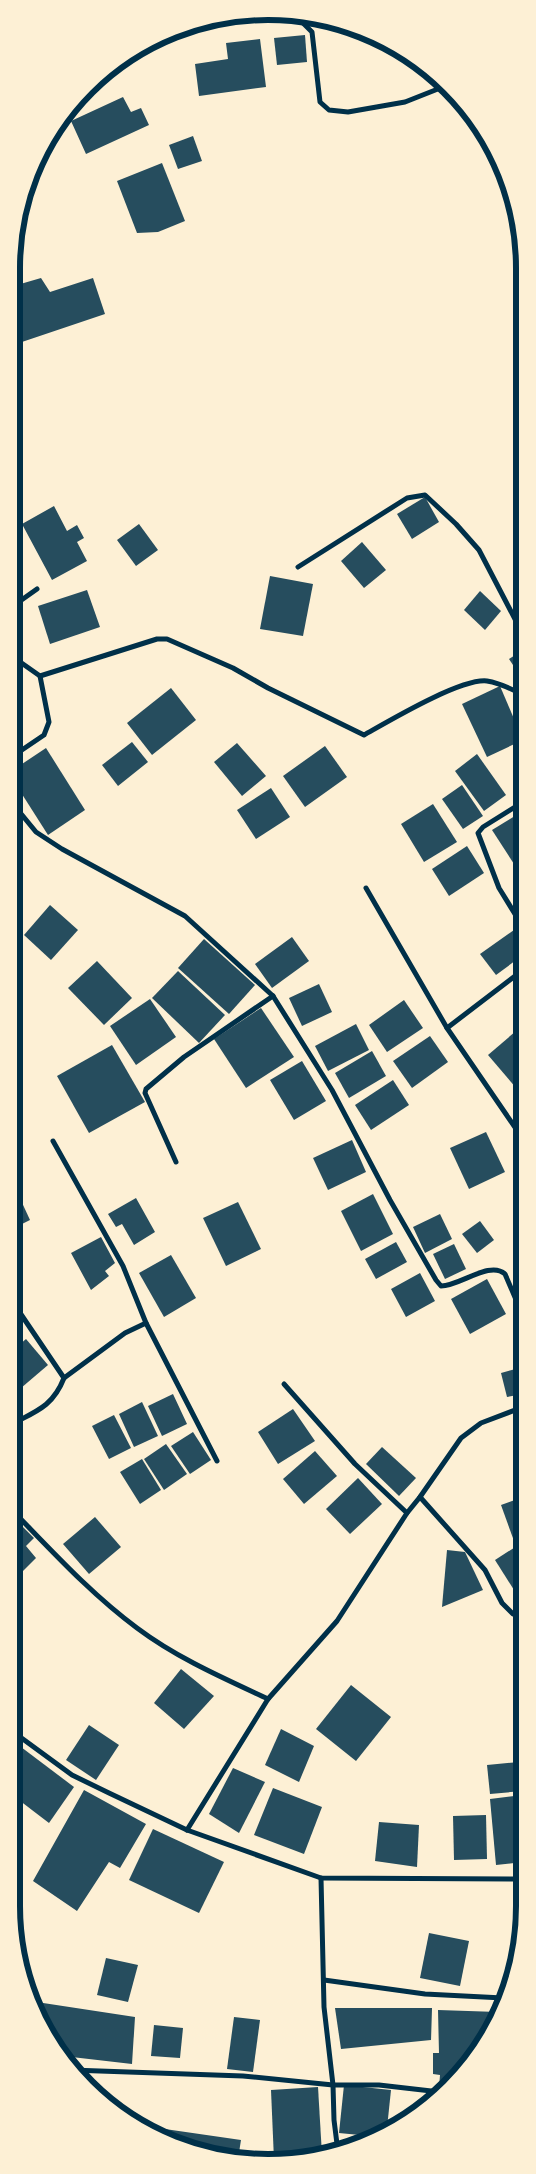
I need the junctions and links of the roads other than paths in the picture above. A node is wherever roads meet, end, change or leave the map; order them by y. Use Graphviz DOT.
graph roads {
  1 [pos="302,22"];
  2 [pos="439,89"];
  3 [pos="298,567"];
  4 [pos="37,589"];
  5 [pos="20,601"];
  6 [pos="516,621"];
  7 [pos="20,662"];
  8 [pos="40,676"];
  9 [pos="516,692"];
  10 [pos="20,751"];
  11 [pos="516,806"];
  12 [pos="20,813"];
  13 [pos="366,888"];
  14 [pos="516,917"];
  15 [pos="516,975"];
  16 [pos="272,996"];
  17 [pos="446,1028"];
  18 [pos="516,1130"];
  19 [pos="54,1141"];
  20 [pos="176,1162"];
  21 [pos="516,1301"];
  22 [pos="20,1312"];
  23 [pos="146,1323"];
  24 [pos="64,1378"];
  25 [pos="284,1384"];
  26 [pos="516,1409"];
  27 [pos="20,1420"];
  28 [pos="218,1461"];
  29 [pos="420,1497"];
  30 [pos="408,1513"];
  31 [pos="20,1518"];
  32 [pos="516,1615"];
  33 [pos="268,1699"];
  34 [pos="20,1737"];
  35 [pos="187,1830"];
  36 [pos="321,1878"];
  37 [pos="516,1879"];
  38 [pos="324,1980"];
  39 [pos="498,1998"];
  40 [pos="82,2070"];
  41 [pos="333,2085"];
  42 [pos="433,2091"];
  43 [pos="337,2144"];
  1 -- 2 [label="street"];
  3 -- 6 [label="street"];
  4 -- 5 [label="street"];
  7 -- 8 [label="street"];
  8 -- 9 [label="street"];
  8 -- 10 [label="street"];
  11 -- 14 [label="street"];
  12 -- 16 [label="street"];
  13 -- 17 [label="street"];
  15 -- 17 [label="street"];
  16 -- 20 [label="street"];
  16 -- 21 [label="street"];
  17 -- 18 [label="street"];
  19 -- 23 [label="street"];
  22 -- 24 [label="street"];
  23 -- 24 [label="street"];
  23 -- 28 [label="street"];
  24 -- 27 [label="street"];
  25 -- 30 [label="street"];
  26 -- 29 [label="street"];
  29 -- 30 [label="street"];
  29 -- 32 [label="street"];
  30 -- 33 [label="street"];
  31 -- 33 [label="street"];
  33 -- 35 [label="street"];
  34 -- 35 [label="street"];
  35 -- 36 [label="street"];
  36 -- 37 [label="street"];
  36 -- 38 [label="street"];
  38 -- 39 [label="street"];
  38 -- 41 [label="street"];
  40 -- 41 [label="street"];
  41 -- 42 [label="street"];
  41 -- 43 [label="street"];
}
